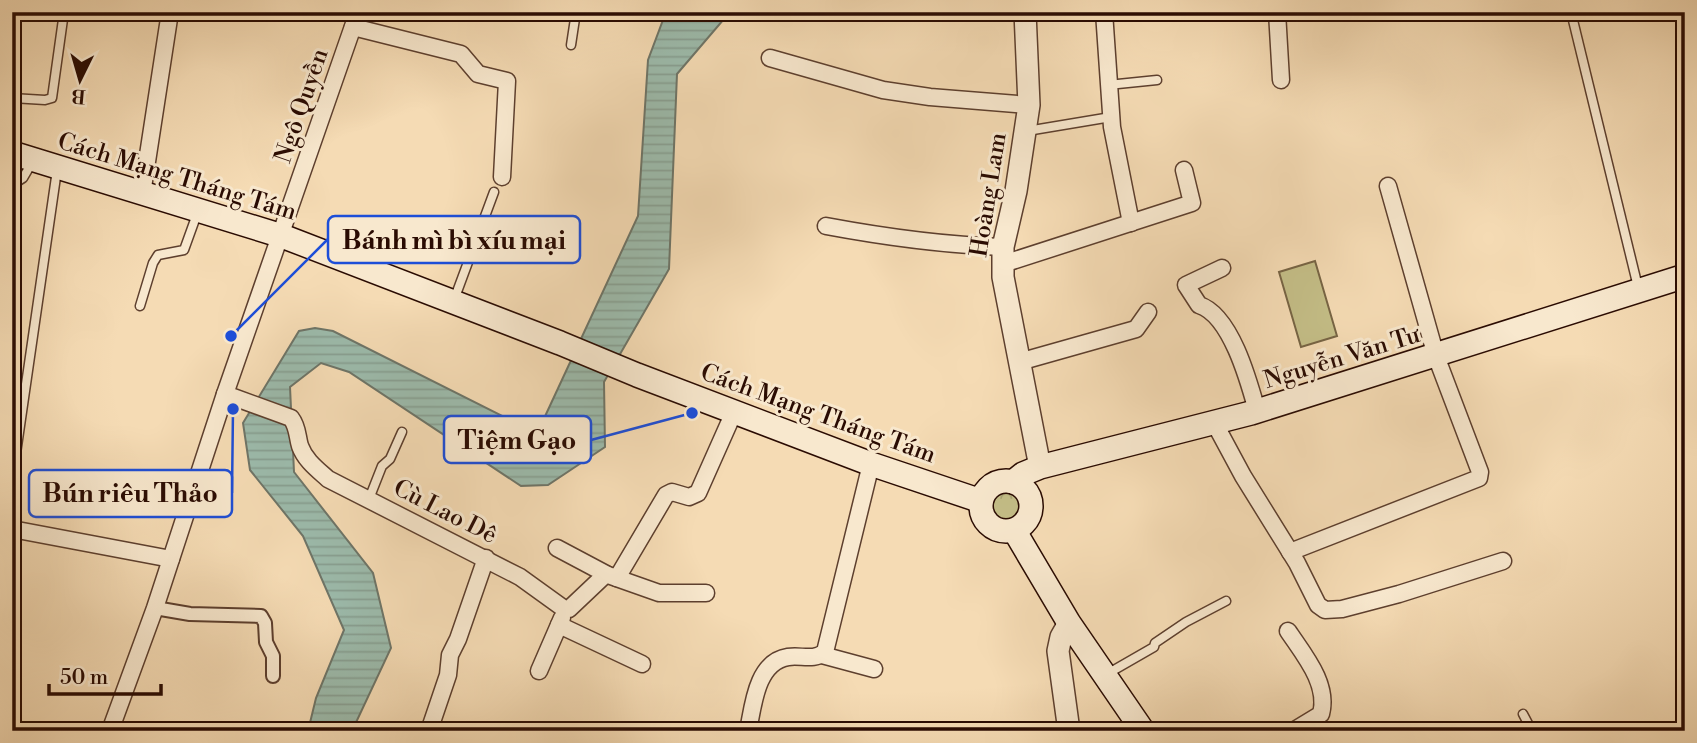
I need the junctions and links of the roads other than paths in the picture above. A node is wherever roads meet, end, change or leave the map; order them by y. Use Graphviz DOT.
graph roads {
  1 [pos="64,12"];
  2 [pos="170,12"];
  3 [pos="576,12"];
  4 [pos="1025,12"];
  5 [pos="1104,12"];
  6 [pos="1278,12"];
  7 [pos="1571,12"];
  8 [pos="356,20"];
  9 [pos="571,45"];
  10 [pos="770,58"];
  11 [pos="1157,80"];
  12 [pos="1281,80"];
  13 [pos="1108,85"];
  14 [pos="12,98"];
  15 [pos="1029,104"];
  16 [pos="1111,117"];
  17 [pos="1026,131"];
  18 [pos="23,156"];
  19 [pos="57,167"];
  20 [pos="1184,170"];
  21 [pos="12,185"];
  22 [pos="498,185"];
  23 [pos="1388,186"];
  24 [pos="142,194"];
  25 [pos="198,211"];
  26 [pos="1131,223"];
  27 [pos="826,226"];
  28 [pos="282,236"];
  29 [pos="1003,256"];
  30 [pos="1222,268"];
  31 [pos="1685,276"];
  32 [pos="1639,290"];
  33 [pos="453,302"];
  34 [pos="140,306"];
  35 [pos="1147,312"];
  36 [pos="1436,356"];
  37 [pos="1019,362"];
  38 [pos="225,394"];
  39 [pos="1257,411"];
  40 [pos="734,412"];
  41 [pos="1215,424"];
  42 [pos="402,432"];
  43 [pos="871,464"];
  44 [pos="1040,467"];
  45 [pos="12,481"];
  46 [pos="1013,482"];
  47 [pos="369,499"];
  48 [pos="981,501"];
  49 [pos="12,529"];
  50 [pos="1014,530"];
  51 [pos="557,548"];
  52 [pos="1290,552"];
  53 [pos="486,558"];
  54 [pos="171,559"];
  55 [pos="1503,561"];
  56 [pos="611,576"];
  57 [pos="706,593"];
  58 [pos="1226,601"];
  59 [pos="155,608"];
  60 [pos="566,610"];
  61 [pos="1069,623"];
  62 [pos="559,625"];
  63 [pos="1288,631"];
  64 [pos="822,655"];
  65 [pos="642,664"];
  66 [pos="874,669"];
  67 [pos="539,671"];
  68 [pos="1105,675"];
  69 [pos="273,676"];
  70 [pos="1523,714"];
  71 [pos="110,731"];
  72 [pos="429,731"];
  73 [pos="748,731"];
  74 [pos="1069,731"];
  75 [pos="1143,731"];
  76 [pos="1293,731"];
  77 [pos="1532,731"];
  1 -- 14 [label="lane"];
  2 -- 24 [label="street"];
  3 -- 9 [label="lane"];
  4 -- 15 [label="street, Hoàng Lam"];
  5 -- 13 [label="street"];
  6 -- 12 [label="street"];
  7 -- 32 [label="lane"];
  8 -- 22 [label="street"];
  8 -- 28 [label="street, Ngô Quyền"];
  10 -- 15 [label="street"];
  11 -- 13 [label="lane"];
  13 -- 16 [label="street"];
  15 -- 17 [label="street, Hoàng Lam"];
  16 -- 17 [label="lane"];
  16 -- 26 [label="street"];
  17 -- 29 [label="street, Hoàng Lam"];
  18 -- 19 [label="main road, Cách Mạng Tháng Tám"];
  18 -- 21 [label="lane"];
  19 -- 24 [label="main road, Cách Mạng Tháng Tám"];
  19 -- 45 [label="lane"];
  20 -- 26 [label="street"];
  22 -- 33 [label="lane"];
  23 -- 36 [label="street"];
  24 -- 25 [label="main road, Cách Mạng Tháng Tám"];
  25 -- 28 [label="main road, Cách Mạng Tháng Tám"];
  25 -- 34 [label="lane"];
  26 -- 29 [label="street"];
  27 -- 29 [label="street"];
  28 -- 33 [label="main road, Cách Mạng Tháng Tám"];
  28 -- 38 [label="street, Ngô Quyền"];
  29 -- 37 [label="street, Hoàng Lam"];
  30 -- 39 [label="street"];
  31 -- 32 [label="main road, Nguyễn Văn Tư"];
  32 -- 36 [label="main road, Nguyễn Văn Tư"];
  33 -- 40 [label="main road, Cách Mạng Tháng Tám"];
  35 -- 37 [label="street"];
  36 -- 39 [label="main road, Nguyễn Văn Tư"];
  36 -- 52 [label="street"];
  37 -- 44 [label="street, Hoàng Lam"];
  38 -- 47 [label="street, Cù Lao Dê"];
  38 -- 54 [label="street, Ngô Quyền"];
  39 -- 41 [label="main road, Nguyễn Văn Tư"];
  40 -- 43 [label="main road, Cách Mạng Tháng Tám"];
  40 -- 56 [label="street"];
  41 -- 44 [label="main road, Nguyễn Văn Tư"];
  41 -- 52 [label="street"];
  42 -- 47 [label="lane"];
  43 -- 48 [label="main road, Cách Mạng Tháng Tám"];
  43 -- 64 [label="street"];
  44 -- 46 [label="main road, Nguyễn Văn Tư"];
  46 -- 48 [label="main road"];
  46 -- 50 [label="main road"];
  47 -- 53 [label="street, Cù Lao Dê"];
  48 -- 50 [label="main road"];
  49 -- 54 [label="street"];
  50 -- 61 [label="main road"];
  51 -- 56 [label="street"];
  52 -- 55 [label="street"];
  53 -- 60 [label="street, Cù Lao Dê"];
  53 -- 72 [label="street"];
  54 -- 59 [label="street, Ngô Quyền"];
  56 -- 57 [label="street"];
  56 -- 60 [label="street"];
  58 -- 68 [label="lane"];
  59 -- 69 [label="street"];
  59 -- 71 [label="street, Ngô Quyền"];
  60 -- 62 [label="street"];
  61 -- 68 [label="main road"];
  61 -- 74 [label="street"];
  62 -- 65 [label="street"];
  62 -- 67 [label="street"];
  63 -- 76 [label="street"];
  64 -- 66 [label="street"];
  64 -- 73 [label="street"];
  68 -- 75 [label="main road"];
  70 -- 77 [label="lane"];
}
